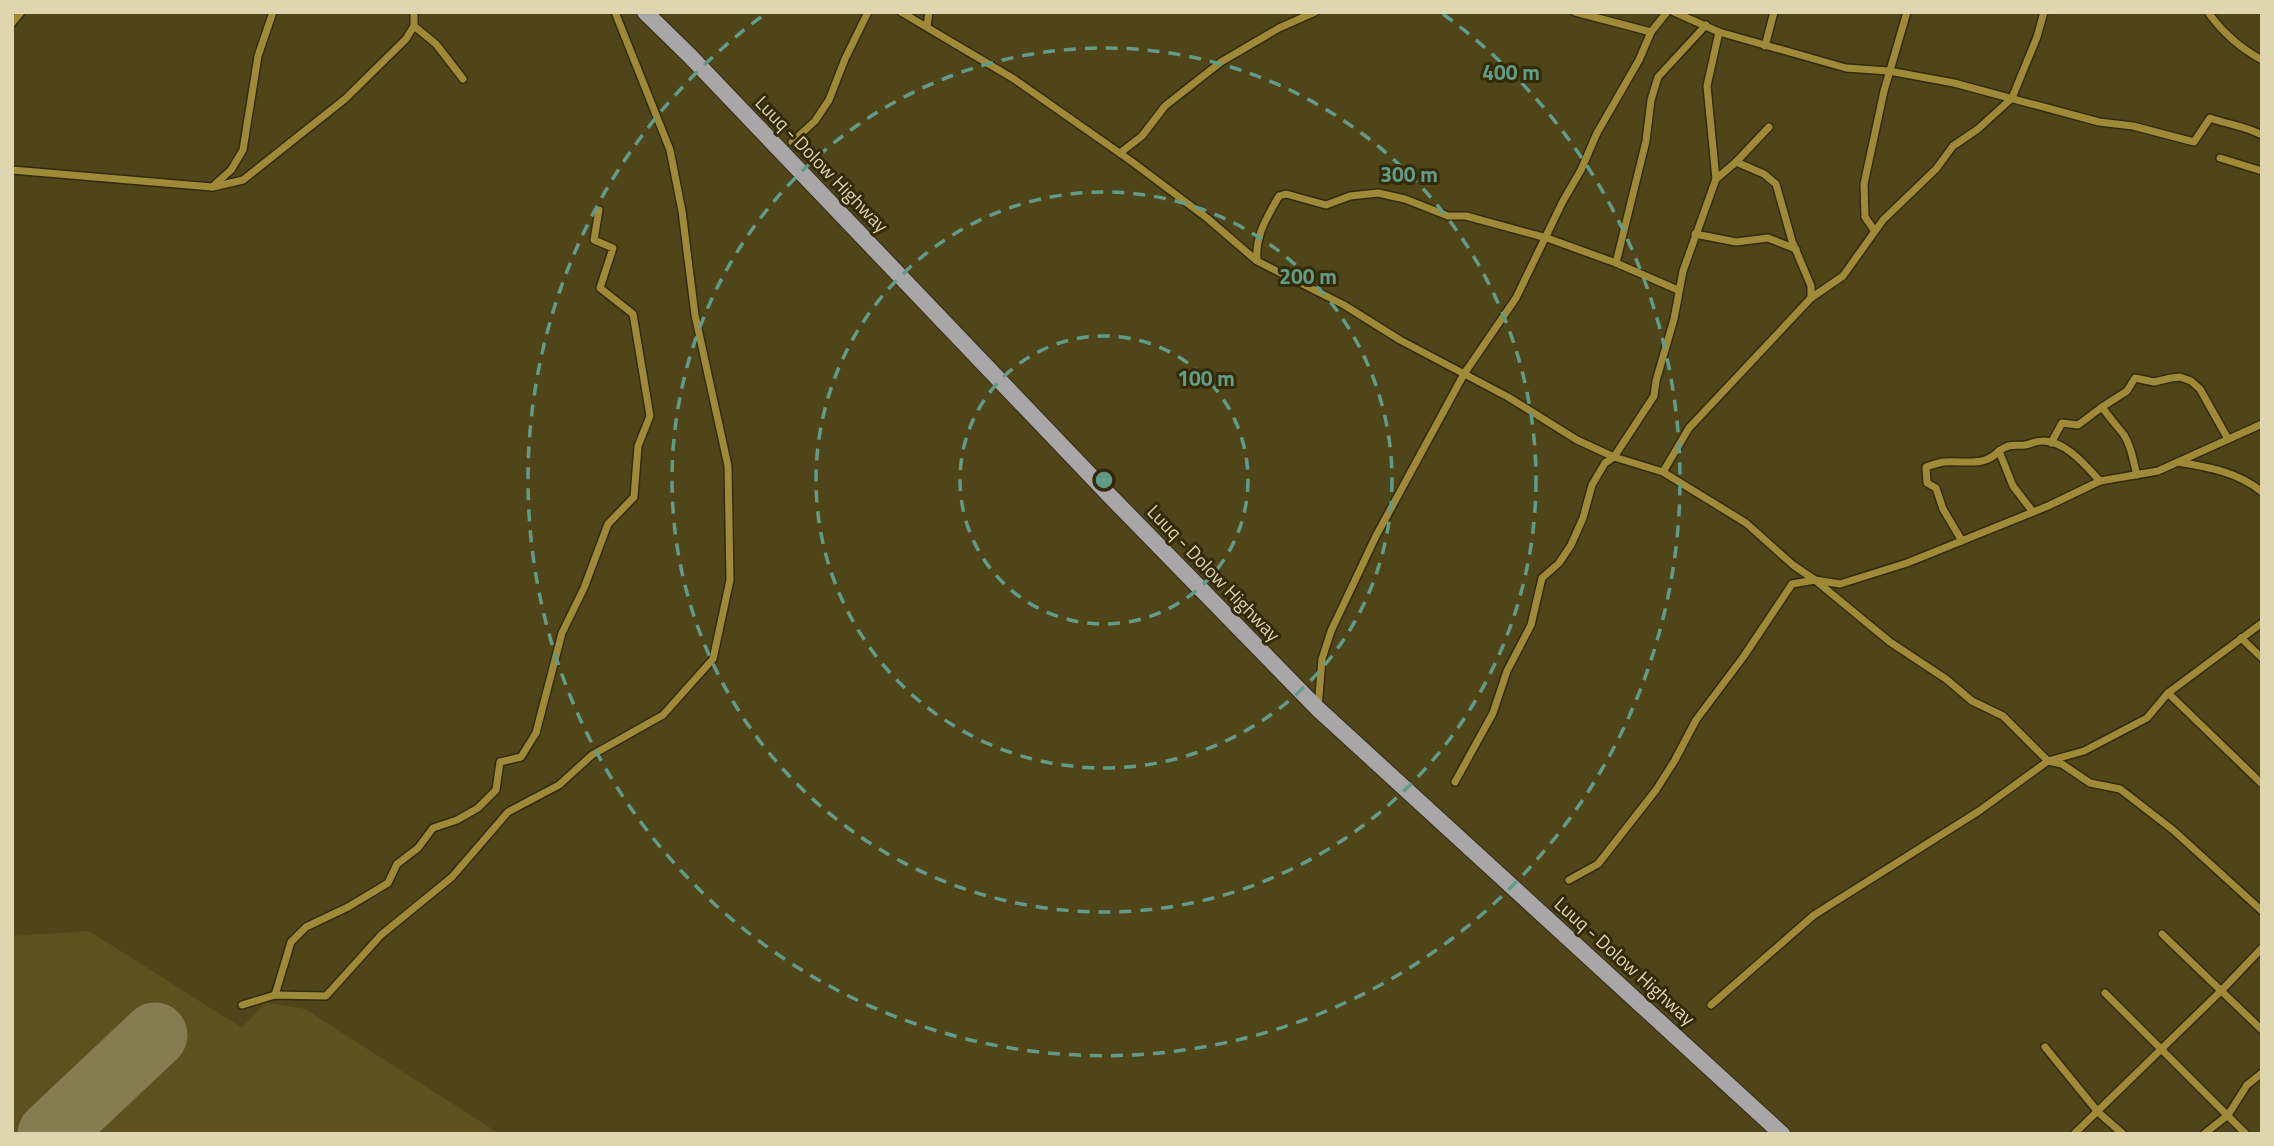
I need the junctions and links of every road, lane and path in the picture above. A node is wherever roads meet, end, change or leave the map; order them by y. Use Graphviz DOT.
graph roads {
  1 [pos="21,12"];
  2 [pos="273,12"];
  3 [pos="414,12"];
  4 [pos="615,12"];
  5 [pos="645,12"];
  6 [pos="868,12"];
  7 [pos="901,12"];
  8 [pos="929,12"];
  9 [pos="1315,12"];
  10 [pos="1575,12"];
  11 [pos="1667,12"];
  12 [pos="1674,12"];
  13 [pos="1774,12"];
  14 [pos="1907,12"];
  15 [pos="2045,12"];
  16 [pos="2208,12"];
  17 [pos="12,23"];
  18 [pos="1706,25"];
  19 [pos="414,26"];
  20 [pos="927,26"];
  21 [pos="1651,32"];
  22 [pos="1719,32"];
  23 [pos="1765,46"];
  24 [pos="2262,60"];
  25 [pos="1889,71"];
  26 [pos="463,79"];
  27 [pos="2012,98"];
  28 [pos="1769,127"];
  29 [pos="2262,135"];
  30 [pos="792,142"];
  31 [pos="1120,153"];
  32 [pos="2220,158"];
  33 [pos="1737,162"];
  34 [pos="12,170"];
  35 [pos="2262,171"];
  36 [pos="1716,179"];
  37 [pos="212,187"];
  38 [pos="599,210"];
  39 [pos="1874,230"];
  40 [pos="1695,234"];
  41 [pos="1547,238"];
  42 [pos="1796,249"];
  43 [pos="1257,261"];
  44 [pos="1616,263"];
  45 [pos="1678,290"];
  46 [pos="1811,298"];
  47 [pos="1464,374"];
  48 [pos="2102,407"];
  49 [pos="2262,424"];
  50 [pos="2228,439"];
  51 [pos="2051,443"];
  52 [pos="1999,451"];
  53 [pos="1614,457"];
  54 [pos="2177,462"];
  55 [pos="1663,472"];
  56 [pos="2137,475"];
  57 [pos="2101,481"];
  58 [pos="2262,492"];
  59 [pos="2033,512"];
  60 [pos="1962,541"];
  61 [pos="1815,580"];
  62 [pos="2262,623"];
  63 [pos="2241,638"];
  64 [pos="2262,658"];
  65 [pos="2168,693"];
  66 [pos="1317,708"];
  67 [pos="2048,761"];
  68 [pos="1455,782"];
  69 [pos="2262,784"];
  70 [pos="1569,880"];
  71 [pos="2262,911"];
  72 [pos="2162,934"];
  73 [pos="2262,948"];
  74 [pos="2221,991"];
  75 [pos="2105,993"];
  76 [pos="275,995"];
  77 [pos="242,1005"];
  78 [pos="1711,1005"];
  79 [pos="2262,1030"];
  80 [pos="2045,1047"];
  81 [pos="2161,1049"];
  82 [pos="2262,1073"];
  83 [pos="2098,1112"];
  84 [pos="2228,1115"];
  85 [pos="1782,1134"];
  86 [pos="2074,1134"];
  87 [pos="2123,1134"];
  88 [pos="2204,1134"];
  89 [pos="2246,1134"];
  1 -- 17 [label="street"];
  2 -- 37 [label="street"];
  3 -- 19 [label="street"];
  4 -- 76 [label="street"];
  5 -- 66 [label="main road, Luuq - Dolow Highway"];
  6 -- 30 [label="street"];
  7 -- 20 [label="street"];
  8 -- 20 [label="street"];
  9 -- 31 [label="street"];
  10 -- 21 [label="street"];
  11 -- 21 [label="street"];
  12 -- 18 [label="street"];
  13 -- 23 [label="street"];
  14 -- 25 [label="street"];
  15 -- 27 [label="street"];
  16 -- 24 [label="street"];
  18 -- 22 [label="street"];
  18 -- 44 [label="street"];
  19 -- 26 [label="street"];
  19 -- 37 [label="street"];
  20 -- 31 [label="street"];
  21 -- 41 [label="street"];
  22 -- 23 [label="street"];
  22 -- 36 [label="street"];
  23 -- 25 [label="street"];
  25 -- 27 [label="street"];
  25 -- 39 [label="street"];
  27 -- 29 [label="street"];
  27 -- 39 [label="street"];
  28 -- 33 [label="street"];
  31 -- 43 [label="street"];
  32 -- 35 [label="street"];
  33 -- 36 [label="street"];
  33 -- 42 [label="street"];
  34 -- 37 [label="street"];
  36 -- 40 [label="street"];
  38 -- 76 [label="street"];
  39 -- 46 [label="street"];
  40 -- 42 [label="street"];
  40 -- 45 [label="street"];
  41 -- 43 [label="street"];
  41 -- 44 [label="street"];
  41 -- 47 [label="street"];
  42 -- 46 [label="street"];
  43 -- 47 [label="street"];
  44 -- 45 [label="street"];
  45 -- 53 [label="street"];
  46 -- 55 [label="street"];
  47 -- 53 [label="street"];
  47 -- 66 [label="street"];
  48 -- 50 [label="street"];
  48 -- 51 [label="street"];
  48 -- 56 [label="street"];
  49 -- 50 [label="street"];
  50 -- 54 [label="street"];
  51 -- 52 [label="street"];
  51 -- 57 [label="street"];
  52 -- 59 [label="street"];
  52 -- 60 [label="street"];
  53 -- 55 [label="street"];
  53 -- 68 [label="street"];
  54 -- 56 [label="street"];
  54 -- 58 [label="street"];
  55 -- 61 [label="street"];
  56 -- 57 [label="street"];
  57 -- 59 [label="street"];
  59 -- 60 [label="street"];
  60 -- 61 [label="street"];
  61 -- 67 [label="street"];
  61 -- 70 [label="street"];
  62 -- 63 [label="street"];
  63 -- 64 [label="street"];
  63 -- 65 [label="street"];
  65 -- 67 [label="street"];
  65 -- 69 [label="street"];
  66 -- 85 [label="main road, Luuq - Dolow Highway"];
  67 -- 71 [label="street"];
  67 -- 78 [label="street"];
  72 -- 74 [label="street"];
  73 -- 74 [label="street"];
  74 -- 79 [label="street"];
  74 -- 81 [label="street"];
  75 -- 81 [label="street"];
  76 -- 77 [label="street"];
  80 -- 83 [label="street"];
  81 -- 83 [label="street"];
  81 -- 84 [label="street"];
  82 -- 84 [label="street"];
  83 -- 86 [label="street"];
  83 -- 87 [label="street"];
  84 -- 88 [label="street"];
  84 -- 89 [label="street"];
}
